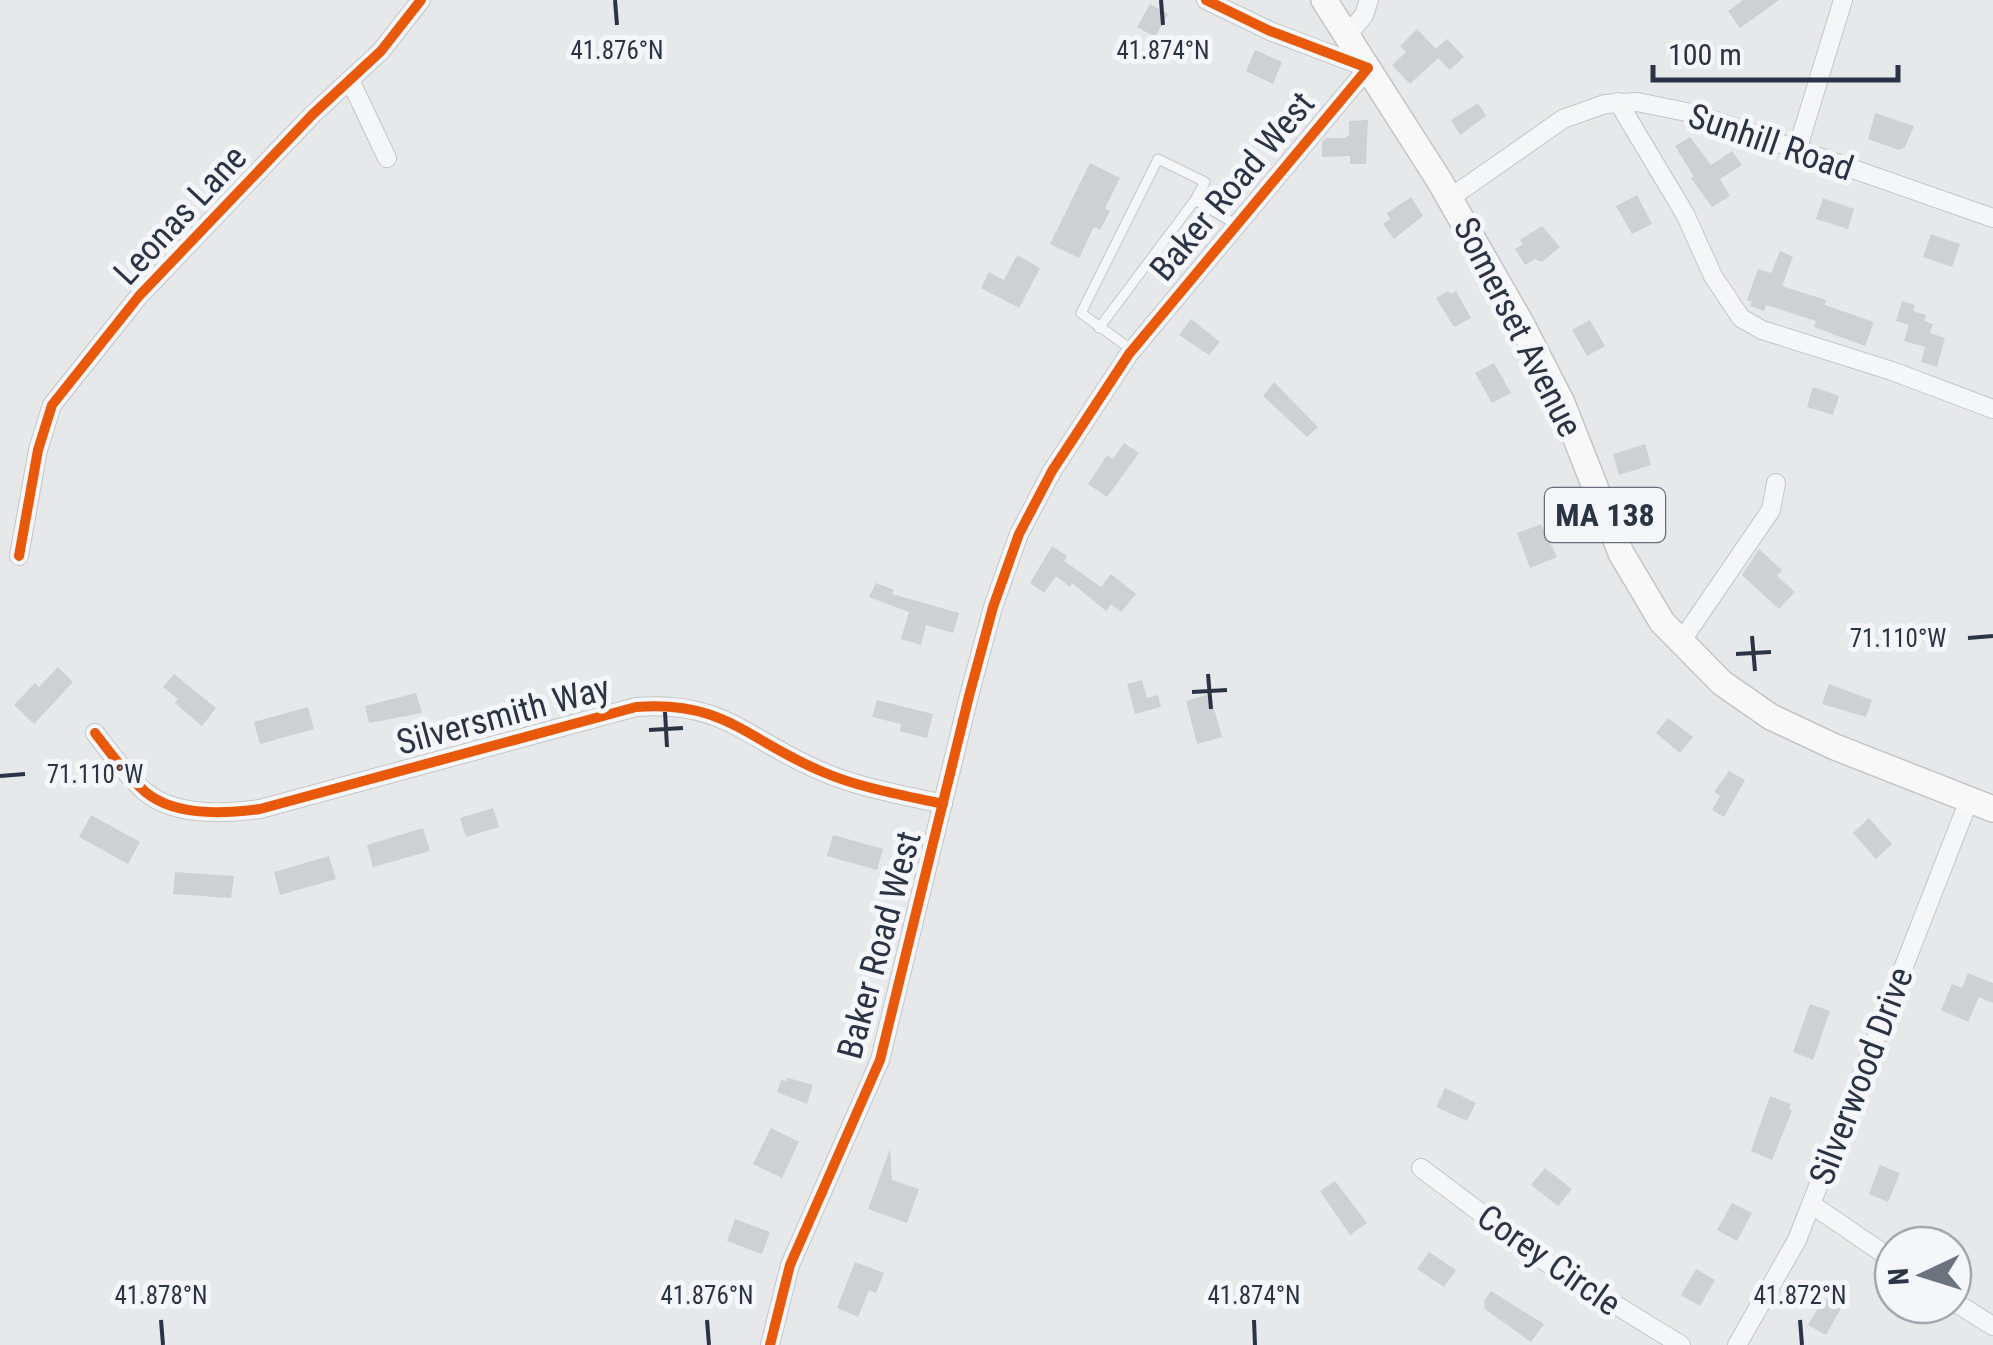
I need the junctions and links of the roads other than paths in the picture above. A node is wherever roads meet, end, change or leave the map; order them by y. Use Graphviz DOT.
graph roads {
  1 [pos="422,0"];
  2 [pos="1206,0"];
  3 [pos="1324,0"];
  4 [pos="1369,0"];
  5 [pos="1843,0"];
  6 [pos="1348,36"];
  7 [pos="1368,68"];
  8 [pos="350,80"];
  9 [pos="1618,102"];
  10 [pos="1796,150"];
  11 [pos="387,158"];
  12 [pos="1450,198"];
  13 [pos="1195,200"];
  14 [pos="1993,218"];
  15 [pos="1237,225"];
  16 [pos="1099,328"];
  17 [pos="1132,350"];
  18 [pos="1993,409"];
  19 [pos="1776,483"];
  20 [pos="19,556"];
  21 [pos="1680,643"];
  22 [pos="95,732"];
  23 [pos="943,804"];
  24 [pos="1981,804"];
  25 [pos="1421,1168"];
  26 [pos="1811,1204"];
  27 [pos="1873,1246"];
  28 [pos="770,1345"];
  29 [pos="1681,1345"];
  30 [pos="1737,1345"];
  1 -- 8 [label="street, Leonas Lane"];
  2 -- 7 [label="street"];
  3 -- 6 [label="main road, MA 138"];
  4 -- 6 [label="street"];
  5 -- 10 [label="street"];
  6 -- 7 [label="main road, MA 138"];
  7 -- 12 [label="main road, Somerset Avenue / MA 138"];
  7 -- 15 [label="street, Baker Road West"];
  8 -- 11 [label="street"];
  8 -- 20 [label="street, Leonas Lane"];
  9 -- 10 [label="street, Sunhill Road"];
  9 -- 12 [label="street, Sunhill Road"];
  9 -- 18 [label="street"];
  10 -- 14 [label="street, Sunhill Road"];
  12 -- 21 [label="main road, Somerset Avenue / MA 138"];
  13 -- 15 [label="lane"];
  13 -- 16 [label="lane"];
  13 -- 16 [label="lane"];
  15 -- 17 [label="street, Baker Road West"];
  16 -- 17 [label="lane"];
  17 -- 23 [label="street, Baker Road West"];
  19 -- 21 [label="street"];
  21 -- 24 [label="main road, Somerset Avenue / MA 138"];
  22 -- 23 [label="street, Silversmith Way"];
  23 -- 28 [label="street, Baker Road West"];
  24 -- 26 [label="street, Silverwood Drive"];
  25 -- 29 [label="street, Corey Circle"];
  26 -- 27 [label="street"];
  26 -- 30 [label="street, Silverwood Drive"];
}
